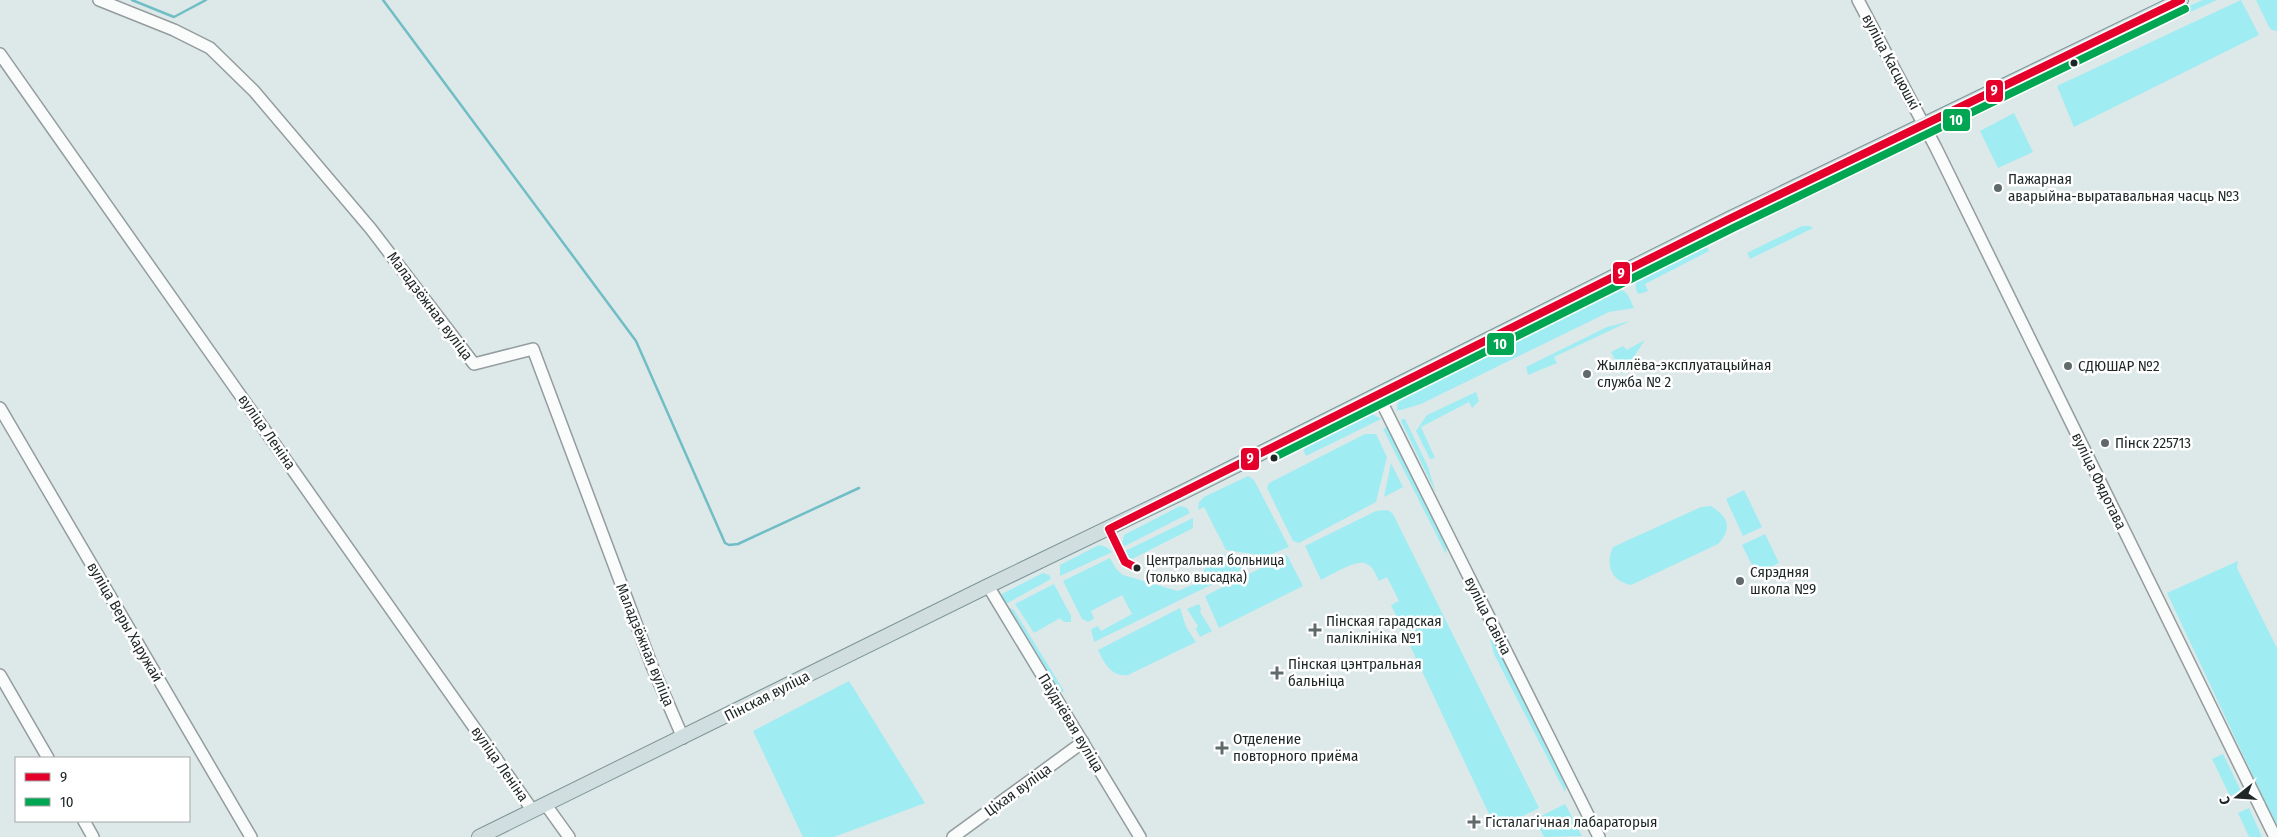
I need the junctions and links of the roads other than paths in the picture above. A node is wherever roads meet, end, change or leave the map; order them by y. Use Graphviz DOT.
graph roads {
  1 [pos="99,0"];
  2 [pos="1858,0"];
  3 [pos="2181,0"];
  4 [pos="0,54"];
  5 [pos="1924,125"];
  6 [pos="1378,395"];
  7 [pos="0,408"];
  8 [pos="988,586"];
  9 [pos="0,674"];
  10 [pos="684,738"];
  11 [pos="1083,742"];
  12 [pos="47,757"];
  13 [pos="546,804"];
  14 [pos="533,811"];
  15 [pos="85,822"];
  16 [pos="93,837"];
  17 [pos="251,837"];
  18 [pos="479,837"];
  19 [pos="569,837"];
  20 [pos="953,837"];
  21 [pos="1140,837"];
  22 [pos="1599,837"];
  23 [pos="2275,837"];
  1 -- 10 [label="street, Маладзёжная вуліца"];
  2 -- 5 [label="street, вуліца Касцюшкі"];
  3 -- 5 [label="main road, Пінская вуліца"];
  4 -- 14 [label="street, вуліца Леніна"];
  5 -- 6 [label="main road, Пінская вуліца"];
  5 -- 23 [label="street, вуліца Фядотава"];
  6 -- 8 [label="main road, Пінская вуліца"];
  6 -- 22 [label="street, вуліца Савіча"];
  7 -- 17 [label="street, вуліца Веры Харужай"];
  8 -- 10 [label="main road, Пінская вуліца"];
  8 -- 11 [label="street, Паўднёвая вуліца"];
  9 -- 12 [label="street"];
  10 -- 13 [label="main road, Пінская вуліца"];
  11 -- 20 [label="street, Ціхая вуліца"];
  11 -- 21 [label="street, Паўднёвая вуліца"];
  13 -- 14 [label="main road, Пінская вуліца"];
  13 -- 19 [label="street"];
  14 -- 18 [label="main road"];
  15 -- 16 [label="street"];
}
